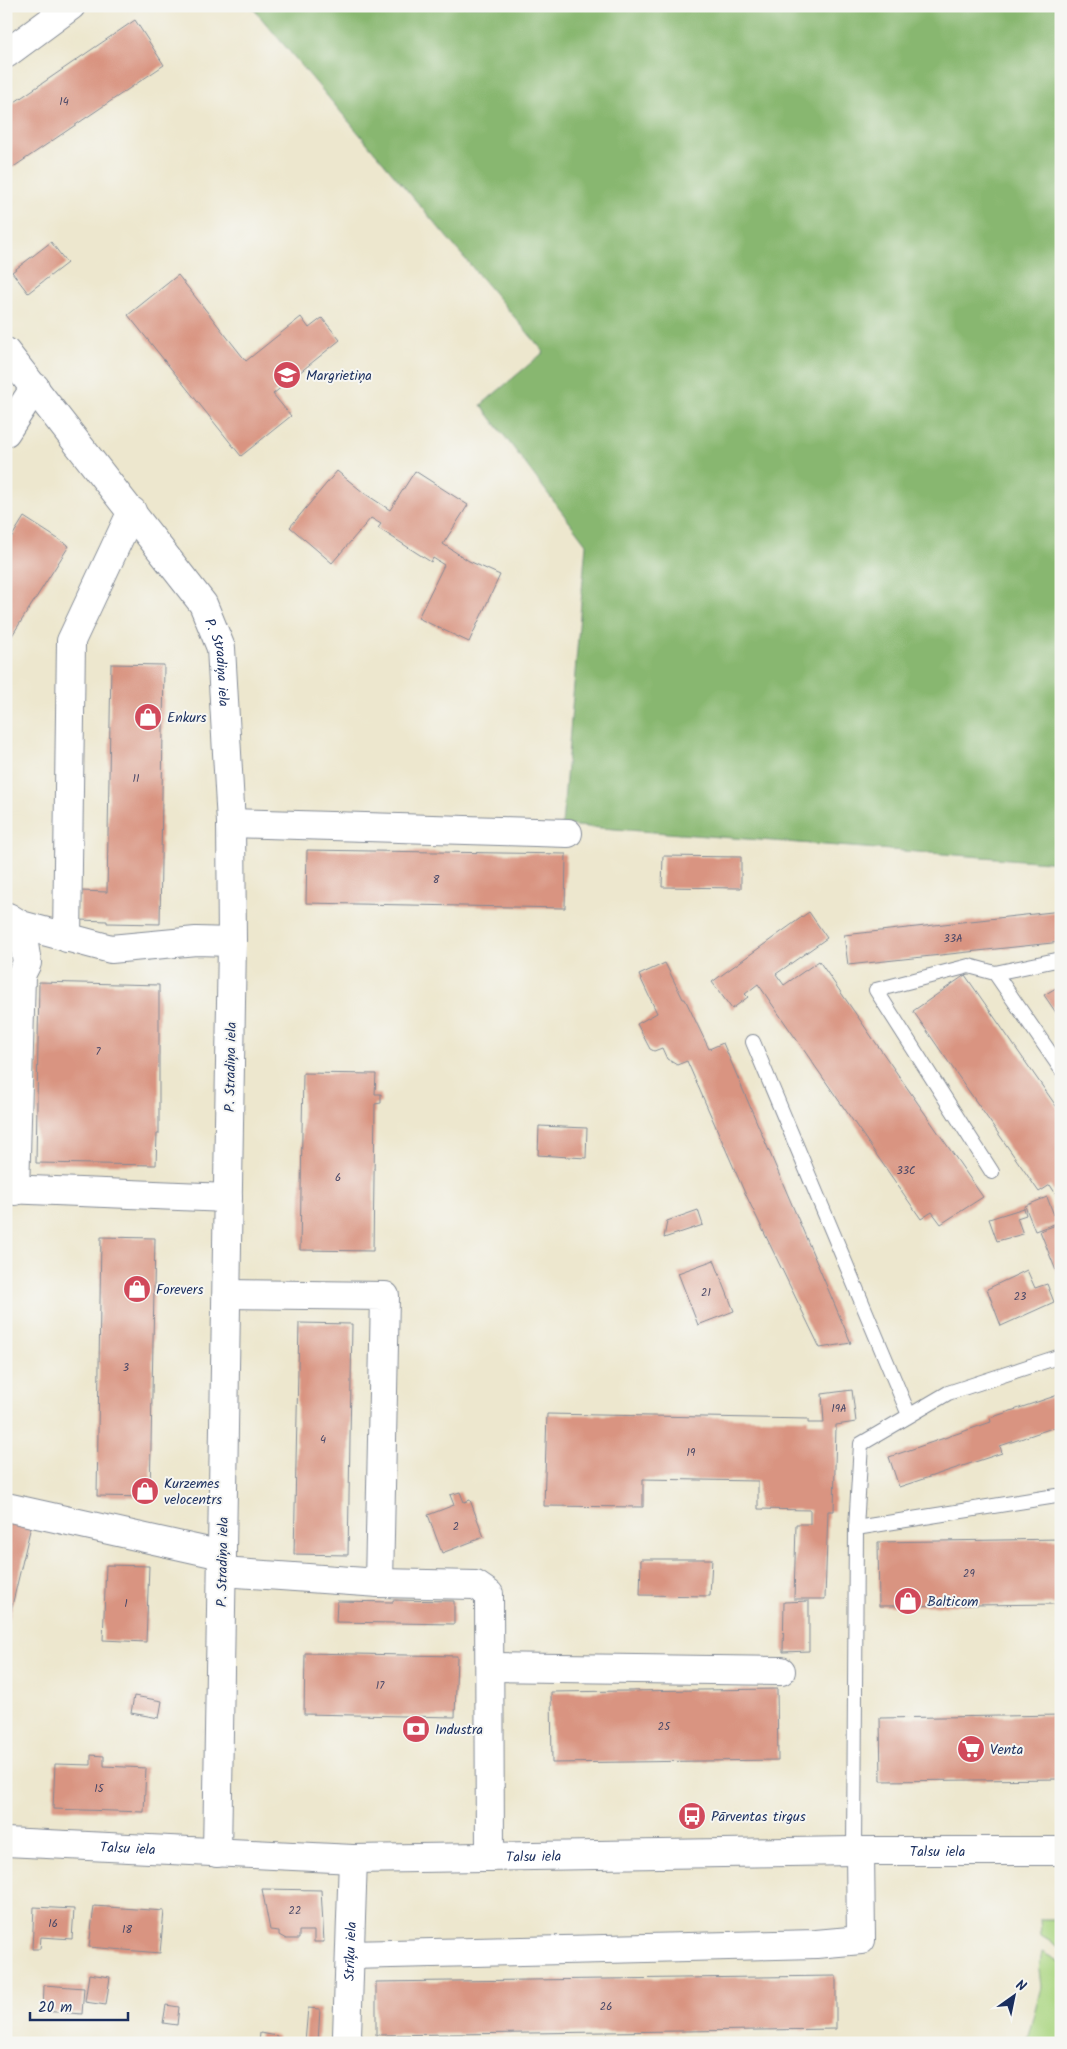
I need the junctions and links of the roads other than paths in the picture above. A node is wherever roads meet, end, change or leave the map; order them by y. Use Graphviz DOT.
graph roads {
  1 [pos="72,6"];
  2 [pos="6,54"];
  3 [pos="6,352"];
  4 [pos="35,387"];
  5 [pos="6,432"];
  6 [pos="132,511"];
  7 [pos="231,823"];
  8 [pos="568,832"];
  9 [pos="14,920"];
  10 [pos="67,938"];
  11 [pos="232,942"];
  12 [pos="1061,959"];
  13 [pos="17,962"];
  14 [pos="994,973"];
  15 [pos="753,1042"];
  16 [pos="1061,1069"];
  17 [pos="992,1172"];
  18 [pos="11,1190"];
  19 [pos="228,1198"];
  20 [pos="228,1294"];
  21 [pos="1061,1356"];
  22 [pos="909,1414"];
  23 [pos="1056,1496"];
  24 [pos="6,1507"];
  25 [pos="856,1528"];
  26 [pos="222,1564"];
  27 [pos="379,1583"];
  28 [pos="490,1667"];
  29 [pos="781,1671"];
  30 [pos="6,1842"];
  31 [pos="857,1851"];
  32 [pos="1061,1851"];
  33 [pos="217,1853"];
  34 [pos="490,1857"];
  35 [pos="353,1859"];
  36 [pos="350,1955"];
  37 [pos="349,2043"];
  1 -- 2 [label="street"];
  3 -- 4 [label="street, P. Stradiņa iela"];
  4 -- 5 [label="street"];
  4 -- 6 [label="street, P. Stradiņa iela"];
  6 -- 7 [label="street, P. Stradiņa iela"];
  6 -- 10 [label="street"];
  7 -- 8 [label="street"];
  7 -- 11 [label="street, P. Stradiņa iela"];
  9 -- 10 [label="street"];
  9 -- 13 [label="street"];
  10 -- 11 [label="street"];
  11 -- 19 [label="street, P. Stradiņa iela"];
  12 -- 14 [label="lane"];
  13 -- 18 [label="street"];
  14 -- 16 [label="lane"];
  14 -- 17 [label="lane"];
  15 -- 22 [label="lane"];
  18 -- 19 [label="street"];
  19 -- 20 [label="street, P. Stradiņa iela"];
  20 -- 26 [label="street, P. Stradiņa iela"];
  20 -- 27 [label="street"];
  21 -- 22 [label="lane"];
  22 -- 25 [label="lane"];
  23 -- 25 [label="lane"];
  24 -- 26 [label="street"];
  25 -- 31 [label="lane"];
  26 -- 27 [label="street"];
  26 -- 33 [label="street, P. Stradiņa iela"];
  27 -- 28 [label="street"];
  28 -- 29 [label="street"];
  28 -- 34 [label="street"];
  30 -- 33 [label="street, Talsu iela"];
  31 -- 32 [label="street, Talsu iela"];
  31 -- 34 [label="street, Talsu iela"];
  31 -- 36 [label="street"];
  33 -- 35 [label="street, Talsu iela"];
  34 -- 35 [label="street, Talsu iela"];
  35 -- 36 [label="street, Strīķu iela"];
  36 -- 37 [label="street, Strīķu iela"];
}
